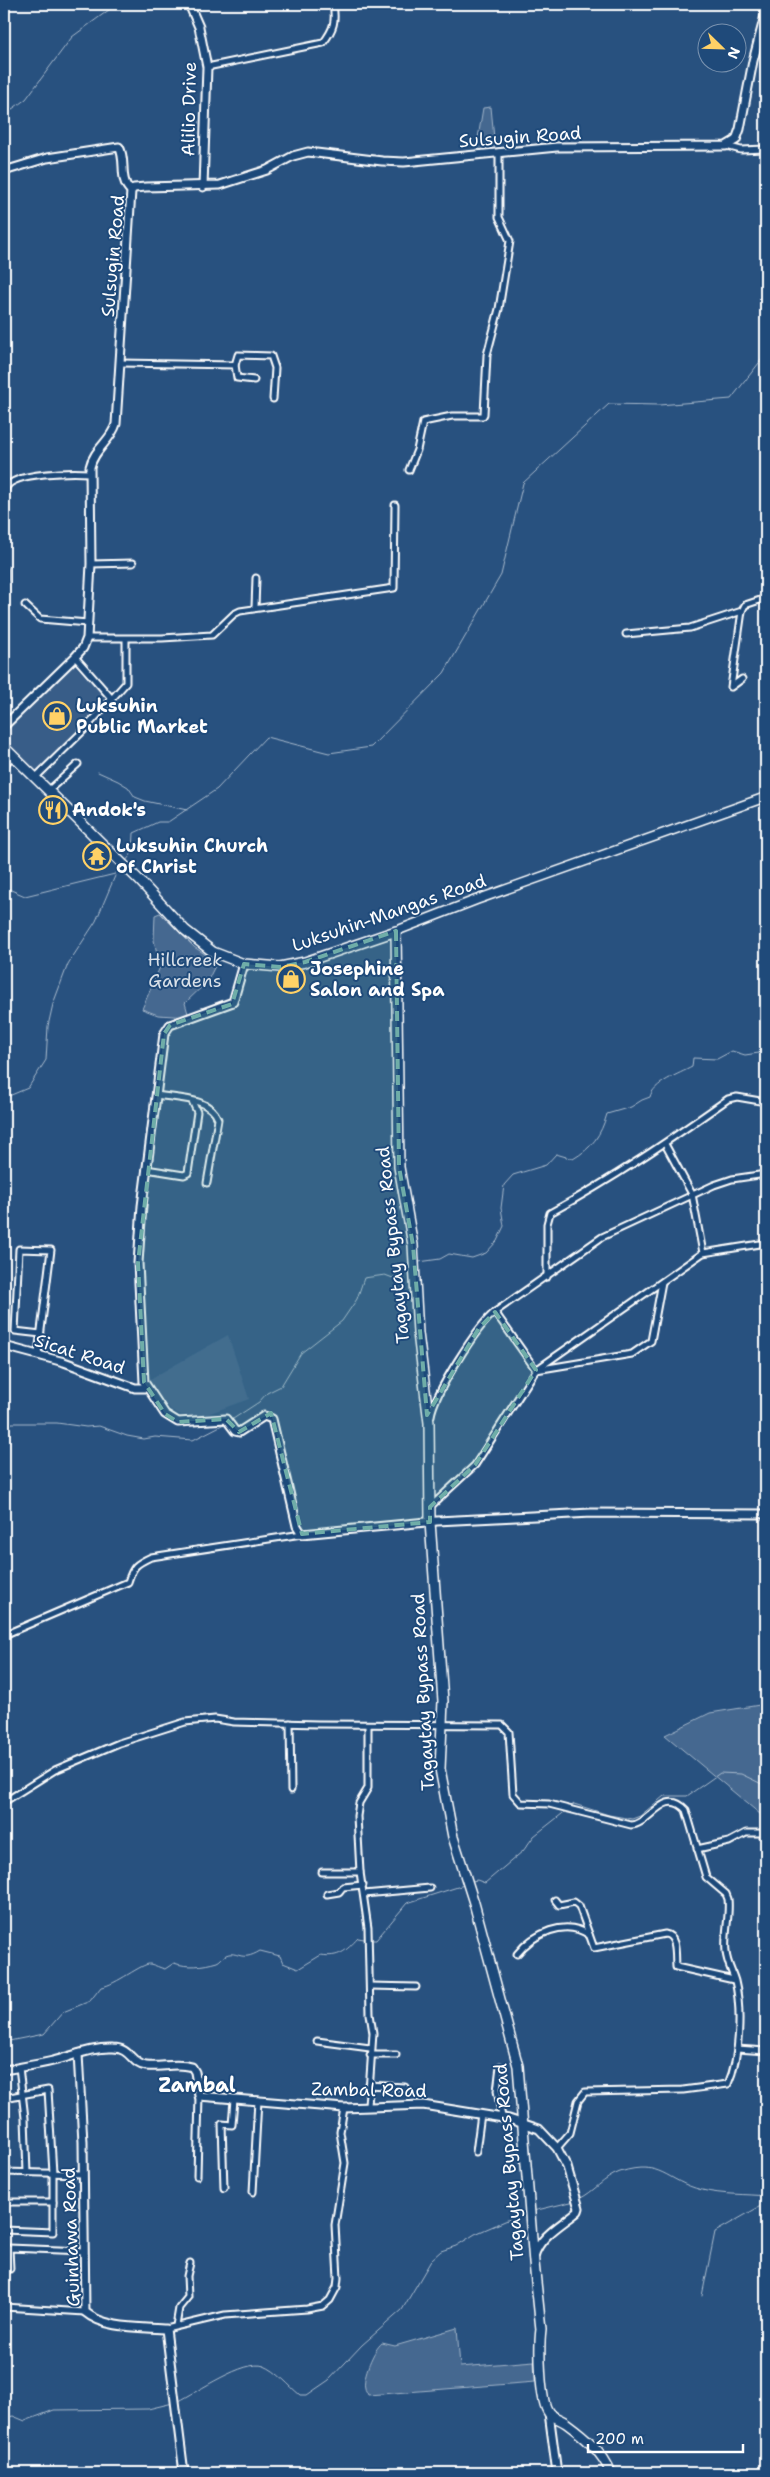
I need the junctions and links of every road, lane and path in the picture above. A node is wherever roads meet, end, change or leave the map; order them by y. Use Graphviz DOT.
graph roads {
  1 [pos="189,4"];
  2 [pos="333,4"];
  3 [pos="766,12"];
  4 [pos="207,67"];
  5 [pos="726,146"];
  6 [pos="766,149"];
  7 [pos="499,152"];
  8 [pos="4,171"];
  9 [pos="202,187"];
  10 [pos="131,191"];
  11 [pos="121,363"];
  12 [pos="235,365"];
  13 [pos="254,380"];
  14 [pos="273,399"];
  15 [pos="409,470"];
  16 [pos="89,473"];
  17 [pos="395,506"];
  18 [pos="4,536"];
  19 [pos="133,563"];
  20 [pos="91,564"];
  21 [pos="4,569"];
  22 [pos="256,578"];
  23 [pos="766,598"];
  24 [pos="4,602"];
  25 [pos="25,605"];
  26 [pos="255,608"];
  27 [pos="742,611"];
  28 [pos="88,623"];
  29 [pos="626,634"];
  30 [pos="87,638"];
  31 [pos="126,639"];
  32 [pos="75,657"];
  33 [pos="742,679"];
  34 [pos="112,699"];
  35 [pos="4,726"];
  36 [pos="4,747"];
  37 [pos="12,756"];
  38 [pos="78,764"];
  39 [pos="4,766"];
  40 [pos="35,779"];
  41 [pos="48,791"];
  42 [pos="766,796"];
  43 [pos="396,931"];
  44 [pos="244,964"];
  45 [pos="157,1095"];
  46 [pos="192,1101"];
  47 [pos="766,1102"];
  48 [pos="664,1144"];
  49 [pos="146,1169"];
  50 [pos="766,1174"];
  51 [pos="206,1183"];
  52 [pos="692,1194"];
  53 [pos="766,1244"];
  54 [pos="703,1253"];
  55 [pos="547,1277"];
  56 [pos="662,1282"];
  57 [pos="495,1312"];
  58 [pos="41,1334"];
  59 [pos="4,1346"];
  60 [pos="38,1354"];
  61 [pos="536,1370"];
  62 [pos="147,1388"];
  63 [pos="429,1423"];
  64 [pos="430,1507"];
  65 [pos="766,1514"];
  66 [pos="430,1522"];
  67 [pos="302,1534"];
  68 [pos="4,1636"];
  69 [pos="290,1723"];
  70 [pos="368,1725"];
  71 [pos="442,1726"];
  72 [pos="291,1790"];
  73 [pos="4,1802"];
  74 [pos="766,1832"];
  75 [pos="697,1849"];
  76 [pos="322,1872"];
  77 [pos="360,1872"];
  78 [pos="363,1885"];
  79 [pos="430,1888"];
  80 [pos="327,1894"];
  81 [pos="364,1894"];
  82 [pos="555,1900"];
  83 [pos="589,1935"];
  84 [pos="518,1954"];
  85 [pos="734,1980"];
  86 [pos="370,1986"];
  87 [pos="416,1987"];
  88 [pos="318,2041"];
  89 [pos="370,2048"];
  90 [pos="737,2049"];
  91 [pos="766,2051"];
  92 [pos="78,2054"];
  93 [pos="370,2055"];
  94 [pos="396,2055"];
  95 [pos="500,2066"];
  96 [pos="19,2067"];
  97 [pos="4,2070"];
  98 [pos="368,2085"];
  99 [pos="405,2086"];
  100 [pos="23,2094"];
  101 [pos="199,2096"];
  102 [pos="4,2098"];
  103 [pos="234,2099"];
  104 [pos="258,2100"];
  105 [pos="368,2106"];
  106 [pos="344,2108"];
  107 [pos="481,2114"];
  108 [pos="502,2117"];
  109 [pos="522,2123"];
  110 [pos="557,2148"];
  111 [pos="476,2152"];
  112 [pos="4,2172"];
  113 [pos="27,2173"];
  114 [pos="53,2173"];
  115 [pos="83,2174"];
  116 [pos="197,2176"];
  117 [pos="224,2188"];
  118 [pos="253,2192"];
  119 [pos="4,2202"];
  120 [pos="53,2202"];
  121 [pos="4,2230"];
  122 [pos="84,2250"];
  123 [pos="190,2263"];
  124 [pos="534,2263"];
  125 [pos="4,2272"];
  126 [pos="4,2307"];
  127 [pos="85,2312"];
  128 [pos="176,2326"];
  129 [pos="166,2329"];
  130 [pos="549,2412"];
  131 [pos="184,2473"];
  132 [pos="557,2473"];
  133 [pos="611,2473"];
  1 -- 4 [label="street, Alilio Drive"];
  2 -- 4 [label="street"];
  3 -- 5 [label="street"];
  4 -- 9 [label="street, Alilio Drive"];
  5 -- 6 [label="street"];
  5 -- 7 [label="street, Sulsugin Road"];
  7 -- 9 [label="street, Sulsugin Road"];
  7 -- 15 [label="street"];
  8 -- 10 [label="street"];
  9 -- 10 [label="street, Sulsugin Road"];
  10 -- 11 [label="street, Sulsugin Road"];
  11 -- 12 [label="street"];
  11 -- 16 [label="street, Sulsugin Road"];
  12 -- 13 [label="street"];
  12 -- 14 [label="street"];
  16 -- 18 [label="street"];
  16 -- 20 [label="street, Sulsugin Road"];
  17 -- 26 [label="street"];
  19 -- 20 [label="street"];
  20 -- 28 [label="street, Sulsugin Road"];
  21 -- 24 [label="street"];
  22 -- 26 [label="street"];
  23 -- 27 [label="street"];
  25 -- 28 [label="street"];
  26 -- 31 [label="street"];
  27 -- 29 [label="street"];
  27 -- 33 [label="street"];
  28 -- 30 [label="street, Sulsugin Road"];
  30 -- 31 [label="street"];
  30 -- 32 [label="street, Sulsugin Road"];
  31 -- 34 [label="street"];
  32 -- 34 [label="street"];
  32 -- 35 [label="street, Sulsugin Road"];
  34 -- 40 [label="street"];
  36 -- 37 [label="main road, Luksuhin-Mangas Road"];
  37 -- 39 [label="street"];
  37 -- 40 [label="main road, Luksuhin-Mangas Road"];
  38 -- 41 [label="street"];
  40 -- 41 [label="main road, Luksuhin-Mangas Road"];
  41 -- 44 [label="main road, Luksuhin-Mangas Road"];
  42 -- 43 [label="main road, Luksuhin-Mangas Road"];
  43 -- 44 [label="main road, Luksuhin-Mangas Road"];
  43 -- 63 [label="main road, Tagaytay Bypass Road"];
  44 -- 45 [label="street"];
  45 -- 46 [label="street"];
  45 -- 49 [label="street"];
  46 -- 49 [label="street"];
  46 -- 51 [label="street"];
  47 -- 48 [label="street"];
  48 -- 52 [label="street"];
  48 -- 55 [label="street"];
  49 -- 62 [label="street"];
  50 -- 52 [label="street"];
  52 -- 54 [label="street"];
  52 -- 55 [label="street"];
  53 -- 54 [label="street"];
  54 -- 56 [label="street"];
  55 -- 57 [label="street"];
  56 -- 61 [label="street"];
  56 -- 61 [label="street"];
  57 -- 61 [label="street"];
  57 -- 63 [label="street"];
  58 -- 58 [label="street"];
  58 -- 60 [label="street"];
  59 -- 60 [label="street, Sicat Road"];
  60 -- 62 [label="street, Sicat Road"];
  61 -- 64 [label="street"];
  62 -- 67 [label="street"];
  63 -- 64 [label="main road, Tagaytay Bypass Road"];
  64 -- 66 [label="main road, Tagaytay Bypass Road"];
  65 -- 66 [label="street"];
  66 -- 67 [label="street"];
  66 -- 71 [label="main road, Tagaytay Bypass Road"];
  67 -- 68 [label="street"];
  69 -- 70 [label="street"];
  69 -- 72 [label="street"];
  69 -- 73 [label="street"];
  70 -- 71 [label="street"];
  70 -- 77 [label="street"];
  71 -- 75 [label="street"];
  71 -- 109 [label="main road, Tagaytay Bypass Road"];
  74 -- 75 [label="street"];
  75 -- 85 [label="street"];
  76 -- 77 [label="street"];
  77 -- 78 [label="street"];
  78 -- 80 [label="street"];
  78 -- 81 [label="street"];
  79 -- 81 [label="street"];
  81 -- 86 [label="street"];
  82 -- 83 [label="street"];
  83 -- 84 [label="street"];
  83 -- 85 [label="street"];
  85 -- 90 [label="street"];
  86 -- 87 [label="street"];
  86 -- 89 [label="street"];
  88 -- 89 [label="street"];
  89 -- 93 [label="street"];
  90 -- 91 [label="street"];
  90 -- 110 [label="street"];
  92 -- 96 [label="street"];
  92 -- 101 [label="street"];
  92 -- 115 [label="street, Guinhawa Road"];
  93 -- 94 [label="street"];
  93 -- 98 [label="street"];
  95 -- 108 [label="street"];
  96 -- 97 [label="street"];
  96 -- 100 [label="street"];
  98 -- 99 [label="street"];
  98 -- 105 [label="street"];
  100 -- 102 [label="street"];
  100 -- 113 [label="street"];
  100 -- 114 [label="street"];
  101 -- 103 [label="street, Zambal Road"];
  101 -- 116 [label="street"];
  103 -- 104 [label="street, Zambal Road"];
  103 -- 117 [label="street"];
  104 -- 106 [label="street, Zambal Road"];
  104 -- 118 [label="street"];
  105 -- 106 [label="street, Zambal Road"];
  105 -- 107 [label="street, Zambal Road"];
  106 -- 128 [label="street"];
  107 -- 108 [label="street, Zambal Road"];
  107 -- 111 [label="street"];
  108 -- 109 [label="street, Zambal Road"];
  109 -- 110 [label="street, Zambal Road"];
  109 -- 124 [label="main road, Tagaytay Bypass Road"];
  110 -- 124 [label="street, Zambal Road"];
  112 -- 113 [label="street"];
  113 -- 114 [label="street"];
  114 -- 115 [label="street"];
  114 -- 120 [label="street"];
  115 -- 122 [label="street, Guinhawa Road"];
  119 -- 120 [label="street"];
  120 -- 121 [label="street"];
  122 -- 125 [label="street"];
  122 -- 127 [label="street, Guinhawa Road"];
  123 -- 128 [label="street"];
  124 -- 130 [label="main road, Tagaytay Bypass Road"];
  126 -- 127 [label="street"];
  127 -- 129 [label="street, Guinhawa Road"];
  128 -- 129 [label="street"];
  129 -- 131 [label="street"];
  130 -- 132 [label="street"];
  130 -- 133 [label="main road"];
}
